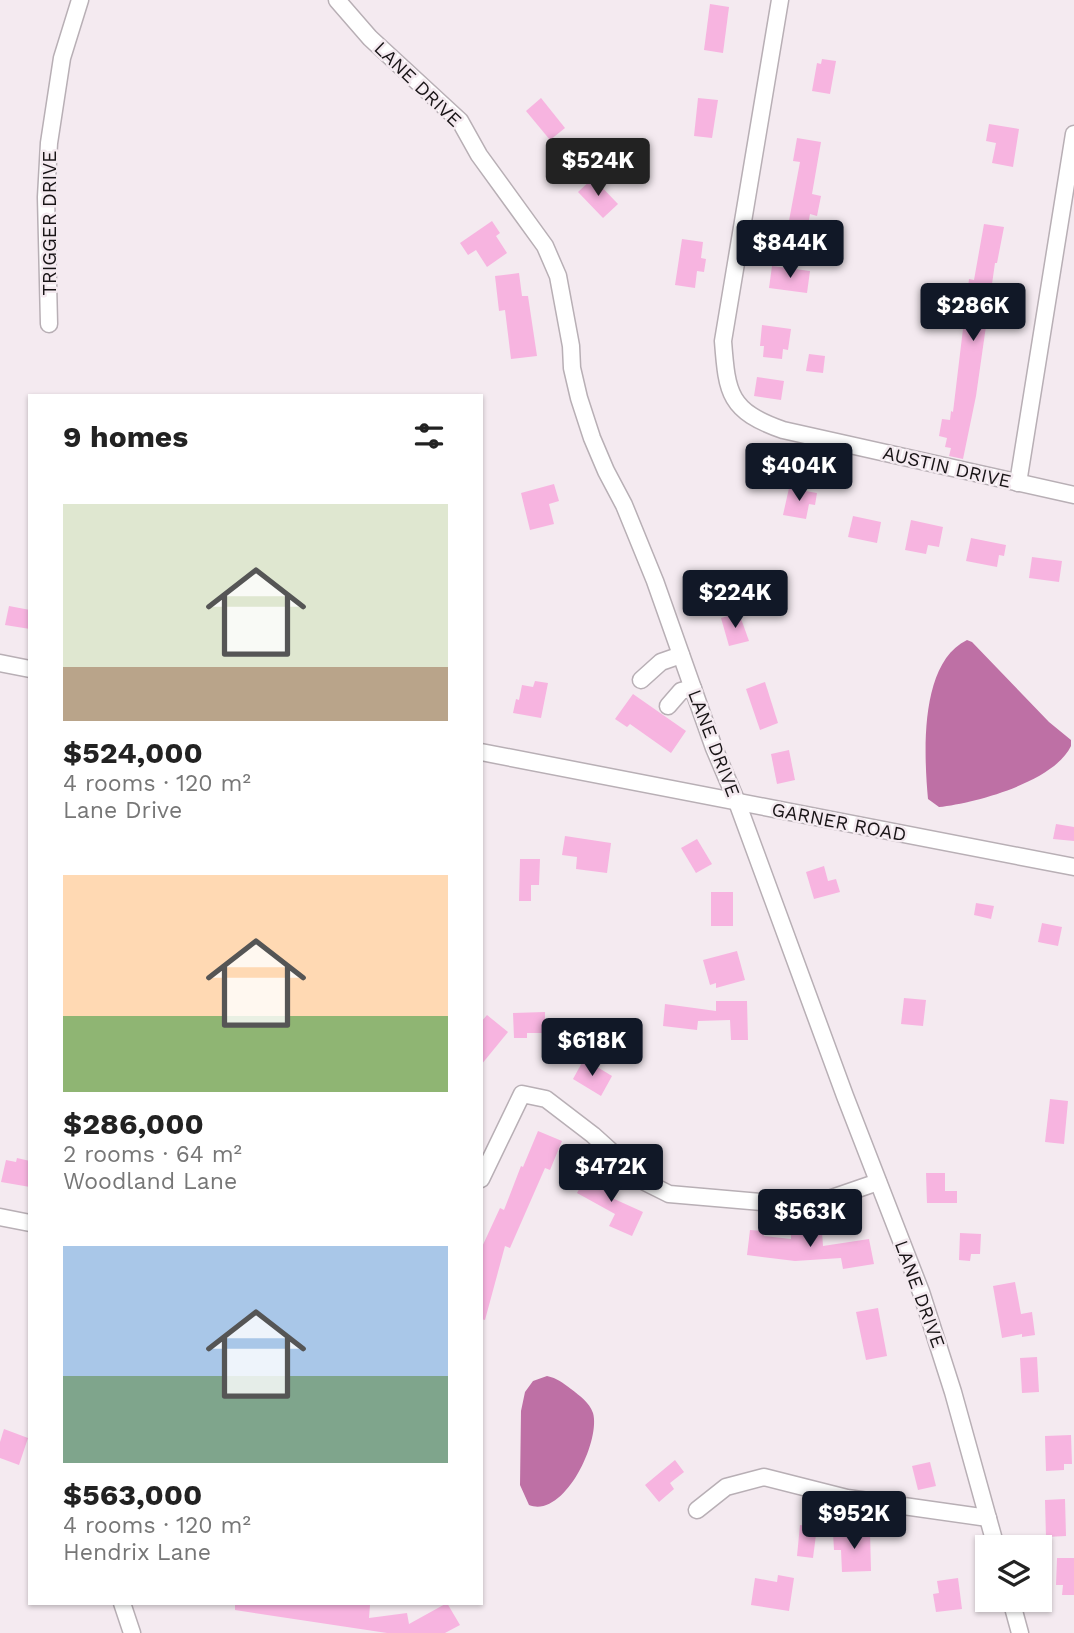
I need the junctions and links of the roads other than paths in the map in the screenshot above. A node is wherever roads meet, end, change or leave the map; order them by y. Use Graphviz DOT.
graph roads {
  1 [pos="80,0"];
  2 [pos="337,0"];
  3 [pos="780,0"];
  4 [pos="1074,134"];
  5 [pos="49,324"];
  6 [pos="1018,483"];
  7 [pos="1074,495"];
  8 [pos="681,655"];
  9 [pos="0,663"];
  10 [pos="28,669"];
  11 [pos="641,680"];
  12 [pos="693,688"];
  13 [pos="668,706"];
  14 [pos="483,752"];
  15 [pos="737,802"];
  16 [pos="1074,867"];
  17 [pos="483,1175"];
  18 [pos="878,1182"];
  19 [pos="0,1217"];
  20 [pos="28,1223"];
  21 [pos="697,1510"];
  22 [pos="988,1518"];
  23 [pos="993,1535"];
  24 [pos="123,1605"];
  25 [pos="1014,1612"];
  26 [pos="132,1633"];
  27 [pos="1020,1633"];
  1 -- 5 [label="street, TRIGGER DRIVE"];
  2 -- 8 [label="street, LANE DRIVE"];
  3 -- 6 [label="street, AUSTIN DRIVE"];
  4 -- 6 [label="street"];
  6 -- 7 [label="street, AUSTIN DRIVE"];
  8 -- 11 [label="street"];
  8 -- 12 [label="street, LANE DRIVE"];
  9 -- 10 [label="street"];
  12 -- 13 [label="street"];
  12 -- 15 [label="street, LANE DRIVE"];
  14 -- 15 [label="street, GARNER ROAD"];
  15 -- 16 [label="street, GARNER ROAD"];
  15 -- 18 [label="street, LANE DRIVE"];
  17 -- 18 [label="street"];
  18 -- 22 [label="street, LANE DRIVE"];
  19 -- 20 [label="street"];
  21 -- 22 [label="street"];
  22 -- 23 [label="street, LANE DRIVE"];
  24 -- 26 [label="street"];
  25 -- 27 [label="street"];
}
